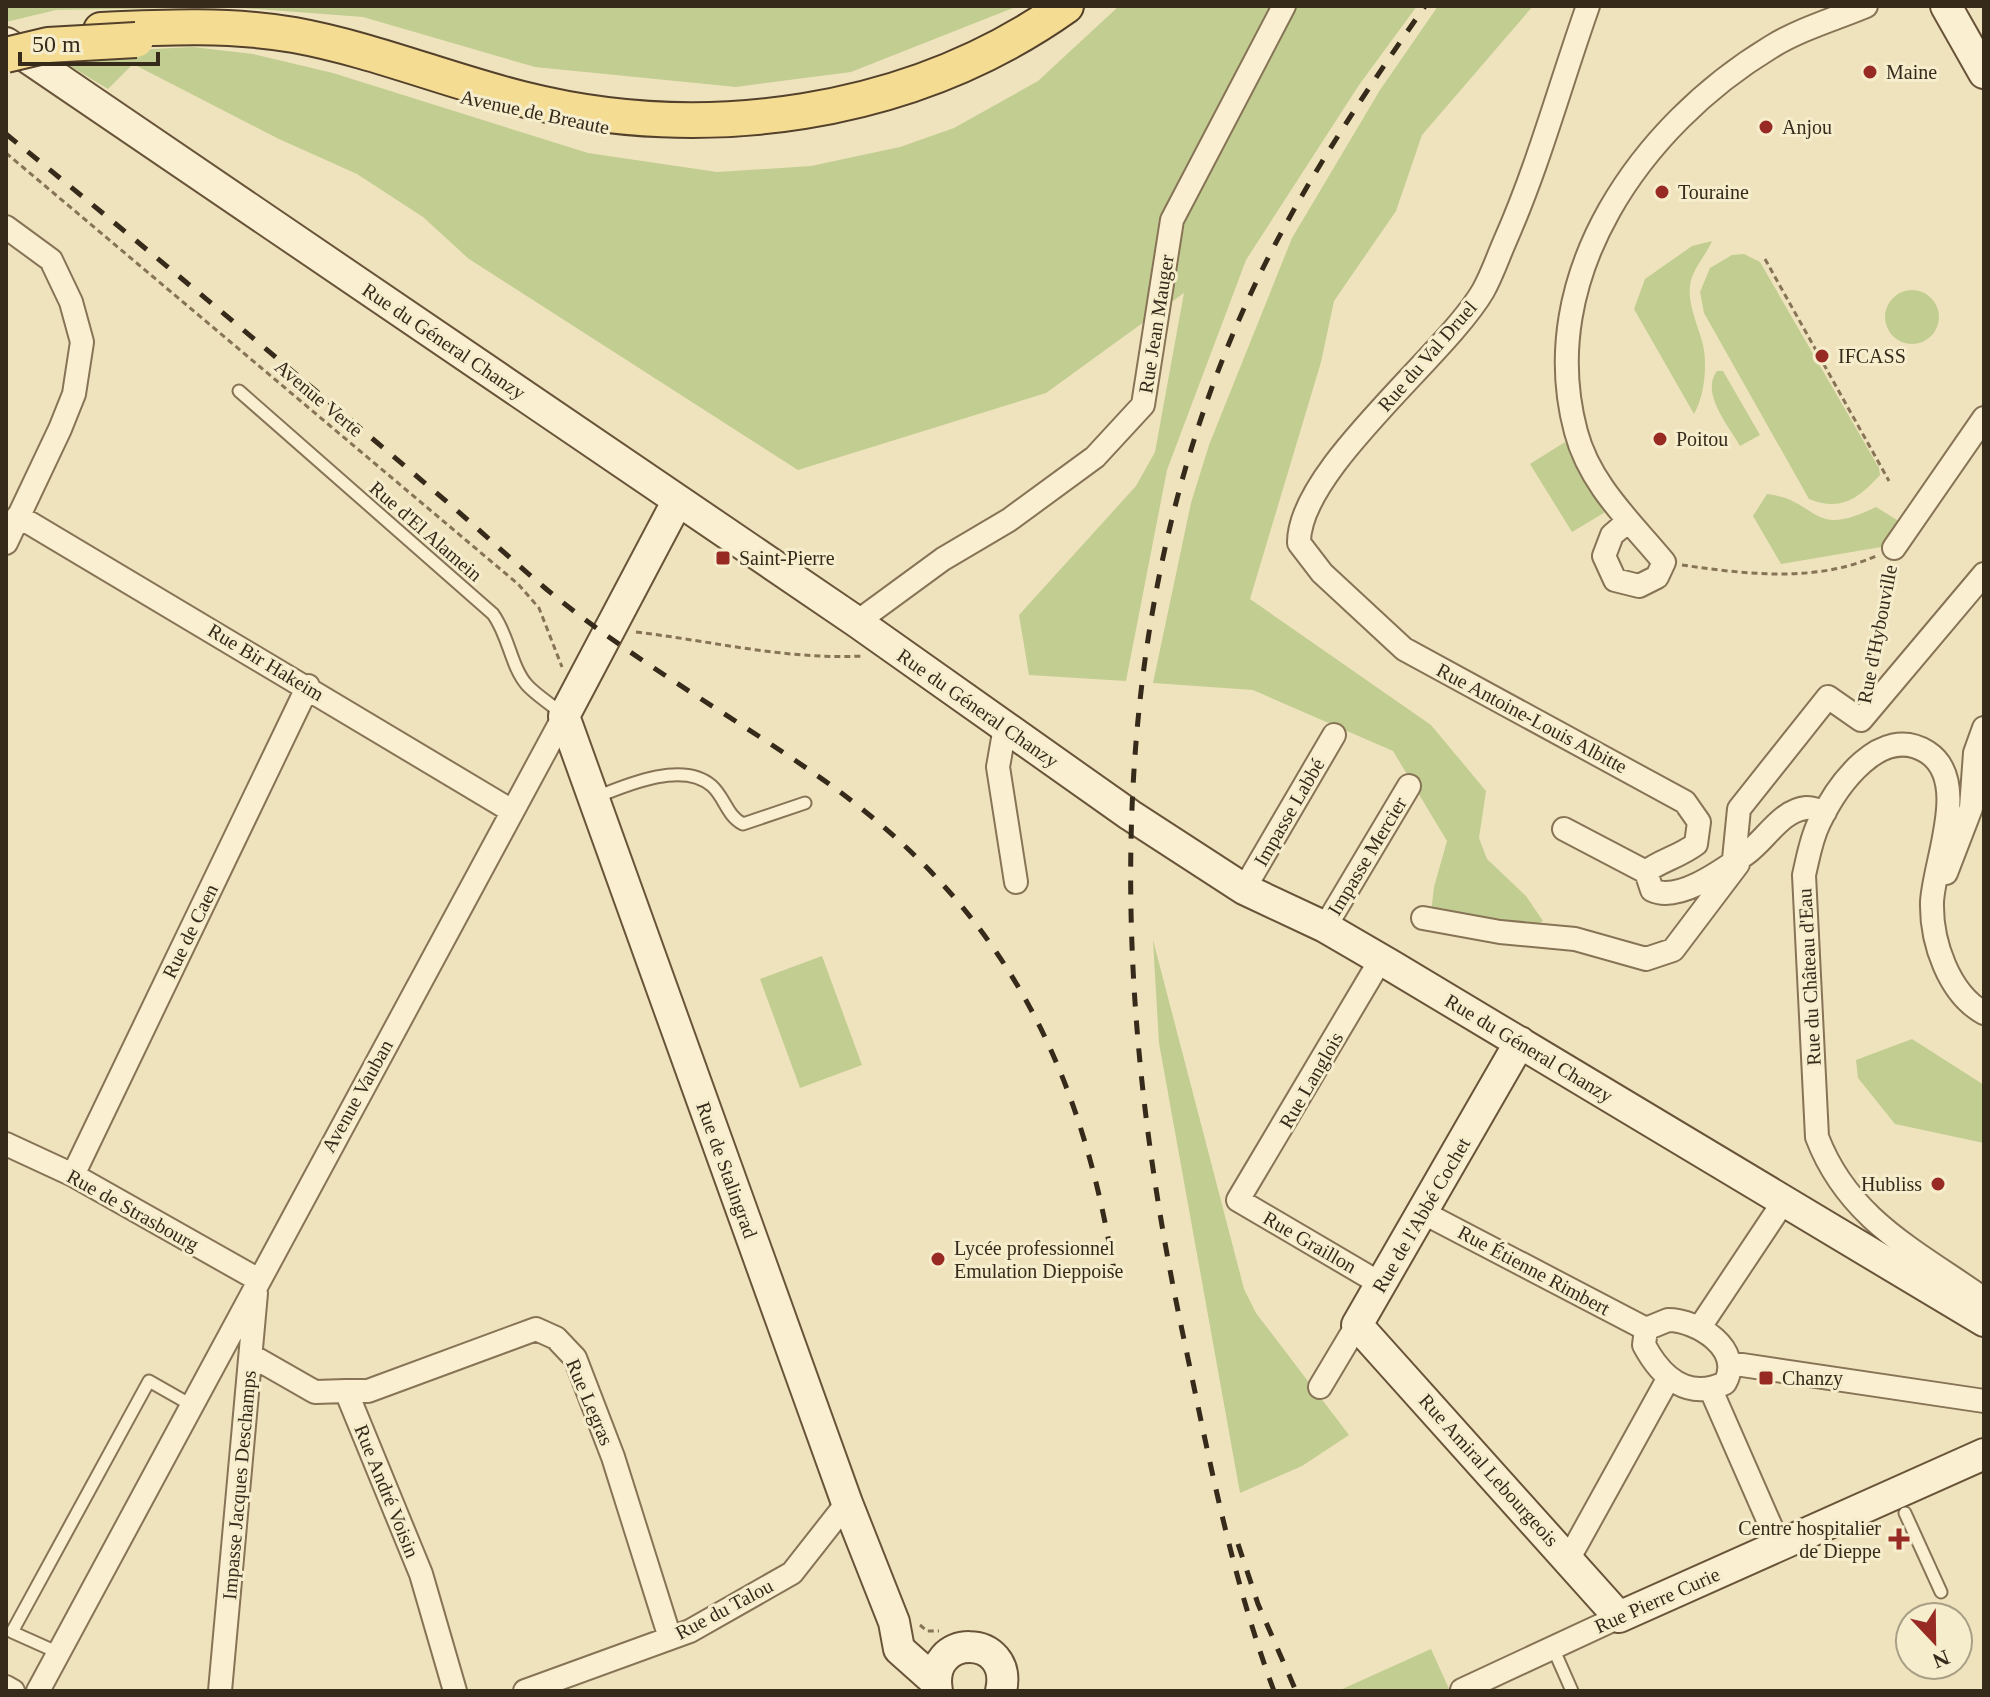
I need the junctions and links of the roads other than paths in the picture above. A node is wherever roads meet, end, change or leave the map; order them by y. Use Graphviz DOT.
graph roads {
  1 [pos="1066,6"];
  2 [pos="1093,6"];
  3 [pos="1284,6"];
  4 [pos="1588,6"];
  5 [pos="1866,6"];
  6 [pos="1946,6"];
  7 [pos="136,34"];
  8 [pos="6,42"];
  9 [pos="6,55"];
  10 [pos="1984,73"];
  11 [pos="6,227"];
  12 [pos="239,391"];
  13 [pos="1984,418"];
  14 [pos="677,502"];
  15 [pos="18,516"];
  16 [pos="1627,522"];
  17 [pos="6,543"];
  18 [pos="1894,548"];
  19 [pos="1307,556"];
  20 [pos="1984,574"];
  21 [pos="857,622"];
  22 [pos="308,686"];
  23 [pos="568,706"];
  24 [pos="1005,727"];
  25 [pos="1984,728"];
  26 [pos="1334,735"];
  27 [pos="1409,786"];
  28 [pos="593,798"];
  29 [pos="805,803"];
  30 [pos="512,811"];
  31 [pos="1825,812"];
  32 [pos="1564,829"];
  33 [pos="1740,856"];
  34 [pos="1646,872"];
  35 [pos="1016,882"];
  36 [pos="1244,889"];
  37 [pos="1932,903"];
  38 [pos="1423,918"];
  39 [pos="1325,927"];
  40 [pos="1381,959"];
  41 [pos="1984,1013"];
  42 [pos="1520,1042"];
  43 [pos="6,1144"];
  44 [pos="73,1175"];
  45 [pos="1238,1200"];
  46 [pos="1784,1201"];
  47 [pos="1422,1212"];
  48 [pos="257,1279"];
  49 [pos="1381,1284"];
  50 [pos="1984,1299"];
  51 [pos="1984,1321"];
  52 [pos="1357,1325"];
  53 [pos="1700,1327"];
  54 [pos="1646,1329"];
  55 [pos="252,1356"];
  56 [pos="1729,1363"];
  57 [pos="1668,1379"];
  58 [pos="1320,1387"];
  59 [pos="1711,1390"];
  60 [pos="346,1391"];
  61 [pos="1984,1401"];
  62 [pos="194,1406"];
  63 [pos="1984,1454"];
  64 [pos="847,1503"];
  65 [pos="1905,1513"];
  66 [pos="1779,1545"];
  67 [pos="1569,1558"];
  68 [pos="1941,1592"];
  69 [pos="1619,1617"];
  70 [pos="905,1622"];
  71 [pos="670,1638"];
  72 [pos="947,1642"];
  73 [pos="1553,1648"];
  74 [pos="59,1653"];
  75 [pos="936,1686"];
  76 [pos="6,1687"];
  77 [pos="1004,1687"];
  78 [pos="1462,1690"];
  79 [pos="13,1691"];
  80 [pos="38,1691"];
  81 [pos="220,1691"];
  82 [pos="455,1691"];
  83 [pos="525,1691"];
  84 [pos="1572,1691"];
  1 -- 7 [label="main road, Avenue de Breaute"];
  2 -- 7 [label="main road, Avenue de Breaute"];
  3 -- 21 [label="street, Rue Jean Mauger"];
  4 -- 19 [label="street, Rue du Val Druel"];
  5 -- 16 [label="street"];
  6 -- 10 [label="street"];
  7 -- 8 [label="main road, Avenue de Breaute"];
  7 -- 9 [label="main road, Avenue de Breaute, bridge"];
  8 -- 14 [label="street, Rue du Géneral Chanzy"];
  11 -- 15 [label="street"];
  12 -- 23 [label="lane, Rue d'El Alamein"];
  13 -- 18 [label="street"];
  14 -- 21 [label="street, Rue du Géneral Chanzy"];
  14 -- 23 [label="street, Avenue Vauban"];
  15 -- 17 [label="street"];
  15 -- 22 [label="street, Rue Bir Hakeim"];
  16 -- 16 [label="street"];
  19 -- 34 [label="street, Rue Antoine-Louis Albitte"];
  20 -- 33 [label="street, Rue d'Hybouville"];
  21 -- 24 [label="street, Rue du Géneral Chanzy"];
  22 -- 30 [label="street, Rue Bir Hakeim"];
  22 -- 44 [label="street, Rue de Caen"];
  23 -- 28 [label="street, Rue de Stalingrad"];
  23 -- 30 [label="street, Avenue Vauban"];
  24 -- 35 [label="street"];
  24 -- 36 [label="street, Rue du Géneral Chanzy"];
  25 -- 37 [label="street"];
  26 -- 36 [label="street, Impasse Labbé"];
  27 -- 39 [label="street, Impasse Mercier"];
  28 -- 29 [label="lane"];
  28 -- 64 [label="street, Rue de Stalingrad"];
  30 -- 48 [label="street, Avenue Vauban"];
  31 -- 33 [label="street"];
  31 -- 37 [label="street, Rue du Château d'Eau"];
  31 -- 50 [label="street, Rue du Château d'Eau"];
  32 -- 34 [label="street"];
  33 -- 34 [label="street"];
  33 -- 38 [label="street"];
  36 -- 39 [label="street, Rue du Géneral Chanzy"];
  37 -- 41 [label="street, Rue du Château d'Eau"];
  39 -- 40 [label="street, Rue du Géneral Chanzy"];
  40 -- 42 [label="street, Rue du Géneral Chanzy"];
  40 -- 45 [label="street, Rue Langlois"];
  42 -- 46 [label="street, Rue du Géneral Chanzy"];
  42 -- 47 [label="street, Rue de l'Abbé Cochet"];
  43 -- 44 [label="street, Rue de Strasbourg"];
  44 -- 48 [label="street, Rue de Strasbourg"];
  45 -- 49 [label="street, Rue Graillon"];
  46 -- 51 [label="street, Rue du Géneral Chanzy"];
  46 -- 53 [label="street"];
  47 -- 49 [label="street, Rue de l'Abbé Cochet"];
  47 -- 54 [label="street, Rue Étienne Rimbert"];
  48 -- 55 [label="street, Impasse Jacques Deschamps"];
  48 -- 62 [label="street, Avenue Vauban"];
  49 -- 52 [label="street, Rue de l'Abbé Cochet"];
  52 -- 58 [label="street, Rue de l'Abbé Cochet"];
  52 -- 67 [label="street, Rue Amiral Lebourgeois"];
  53 -- 54 [label="street"];
  53 -- 56 [label="street"];
  54 -- 57 [label="street"];
  55 -- 60 [label="street"];
  55 -- 81 [label="street, Impasse Jacques Deschamps"];
  56 -- 59 [label="street"];
  56 -- 61 [label="street"];
  57 -- 59 [label="street"];
  57 -- 67 [label="street"];
  59 -- 66 [label="street"];
  60 -- 71 [label="street, Rue Legras"];
  60 -- 82 [label="street, Rue André Voisin"];
  62 -- 74 [label="street, Avenue Vauban"];
  62 -- 74 [label="lane"];
  63 -- 66 [label="street, Rue Pierre Curie"];
  64 -- 70 [label="street, Rue de Stalingrad"];
  64 -- 71 [label="street, Rue du Talou"];
  65 -- 68 [label="lane"];
  66 -- 69 [label="street, Rue Pierre Curie"];
  67 -- 69 [label="street, Rue Amiral Lebourgeois"];
  69 -- 73 [label="street, Rue Pierre Curie"];
  70 -- 72 [label="street"];
  70 -- 75 [label="street, Rue de Stalingrad"];
  71 -- 83 [label="street, Rue du Talou"];
  72 -- 75 [label="street"];
  72 -- 77 [label="street"];
  73 -- 78 [label="street, Rue Pierre Curie"];
  73 -- 84 [label="lane"];
  74 -- 80 [label="street, Avenue Vauban"];
  76 -- 79 [label="street"];
}
